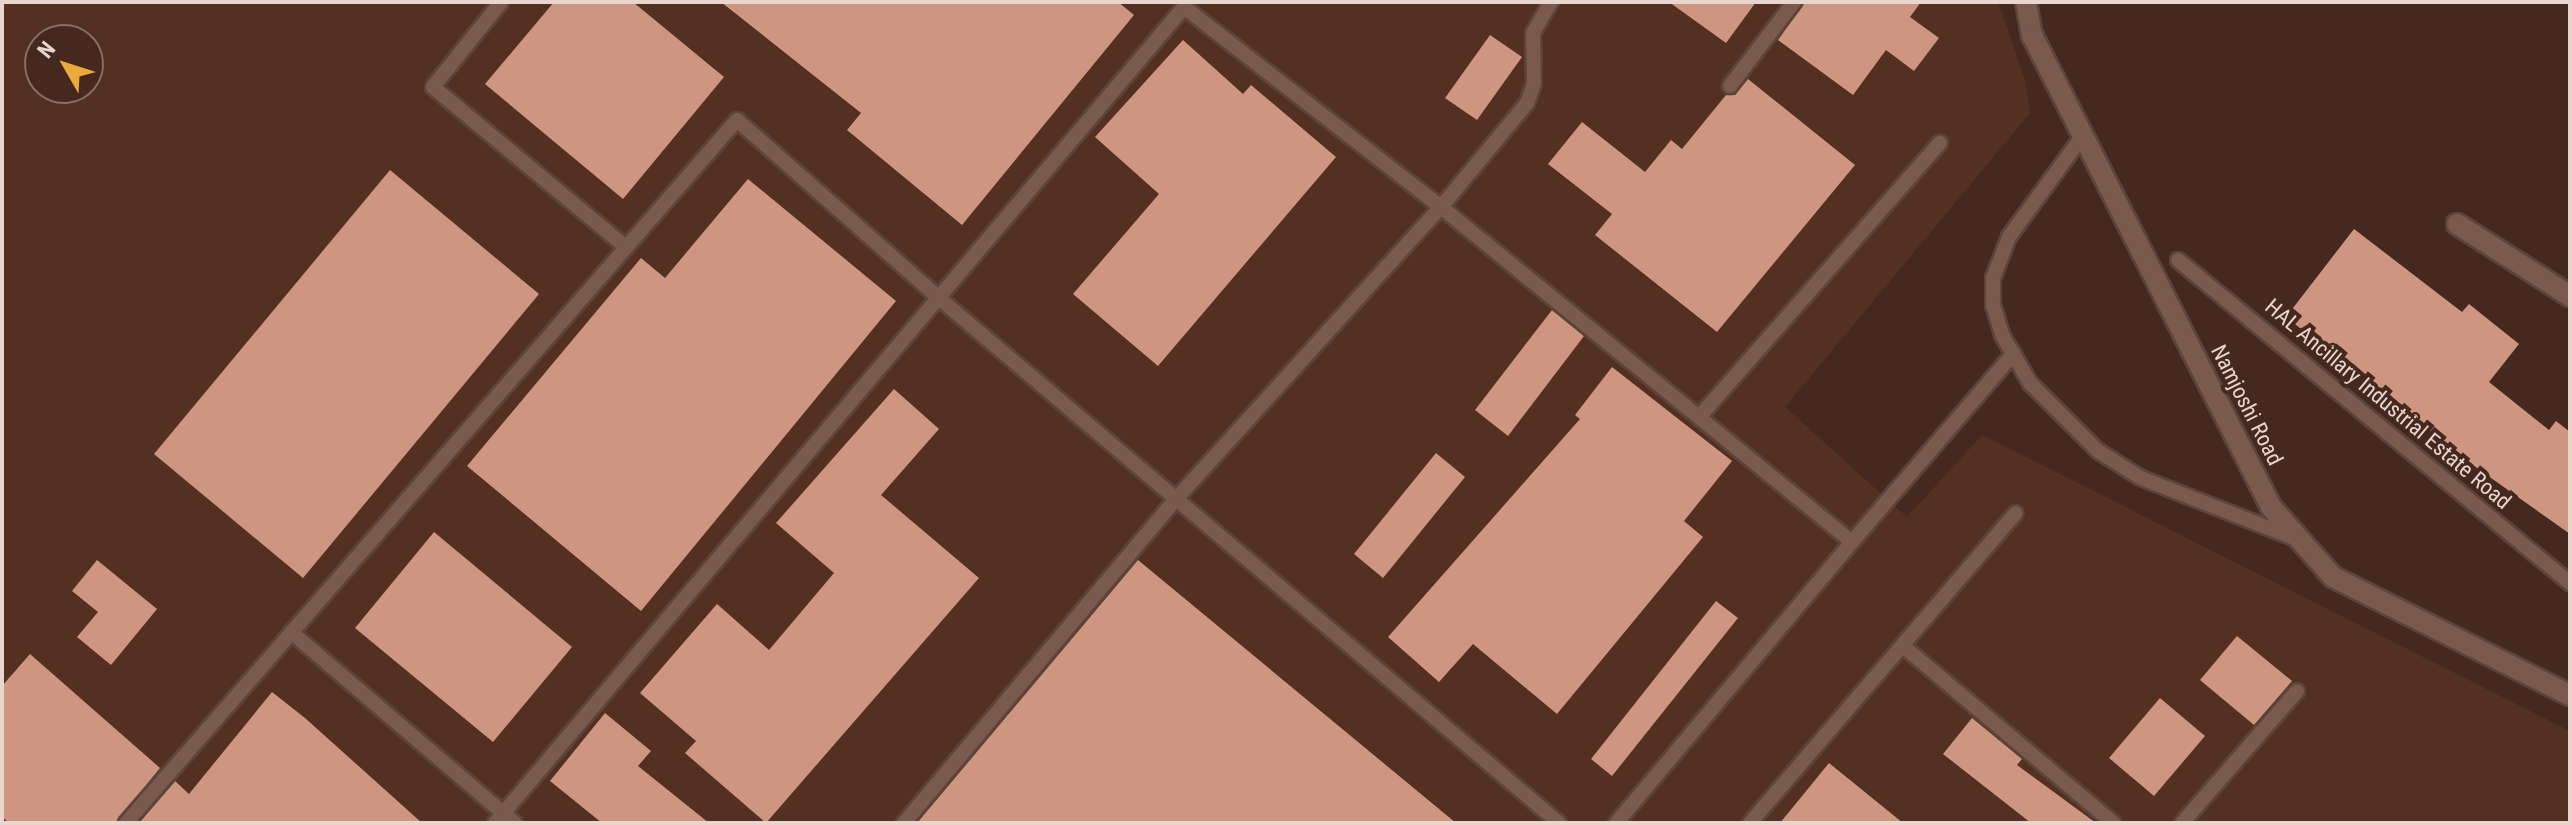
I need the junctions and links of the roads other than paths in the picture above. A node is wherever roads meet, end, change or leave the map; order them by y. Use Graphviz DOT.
graph roads {
  1 [pos="501,2"];
  2 [pos="1551,2"];
  3 [pos="1794,2"];
  4 [pos="2026,2"];
  5 [pos="1730,86"];
  6 [pos="2084,134"];
  7 [pos="1940,143"];
  8 [pos="1441,207"];
  9 [pos="2457,224"];
  10 [pos="626,247"];
  11 [pos="2178,260"];
  12 [pos="2570,296"];
  13 [pos="940,299"];
  14 [pos="2013,354"];
  15 [pos="1699,417"];
  16 [pos="1176,499"];
  17 [pos="2016,513"];
  18 [pos="2298,539"];
  19 [pos="1852,542"];
  20 [pos="2570,583"];
  21 [pos="291,632"];
  22 [pos="1903,646"];
  23 [pos="2297,691"];
  24 [pos="2570,695"];
  25 [pos="499,818"];
  26 [pos="126,823"];
  27 [pos="515,823"];
  28 [pos="904,823"];
  29 [pos="1559,823"];
  30 [pos="1616,823"];
  31 [pos="1750,823"];
  32 [pos="2113,823"];
  33 [pos="2182,823"];
  1 -- 10 [label="lane"];
  2 -- 8 [label="lane"];
  3 -- 5 [label="lane"];
  4 -- 6 [label="main road, Namjoshi Road"];
  6 -- 14 [label="lane"];
  6 -- 18 [label="main road, Namjoshi Road"];
  7 -- 15 [label="lane"];
  8 -- 13 [label="lane"];
  8 -- 15 [label="lane"];
  8 -- 16 [label="lane"];
  9 -- 12 [label="main road"];
  10 -- 13 [label="lane"];
  10 -- 21 [label="lane"];
  11 -- 20 [label="lane, HAL Ancillary Industrial Estate Road"];
  13 -- 16 [label="lane"];
  13 -- 25 [label="lane"];
  14 -- 18 [label="lane"];
  14 -- 19 [label="lane"];
  15 -- 19 [label="lane"];
  16 -- 28 [label="lane"];
  16 -- 29 [label="lane"];
  17 -- 22 [label="lane"];
  18 -- 24 [label="main road, Namjoshi Road"];
  19 -- 30 [label="lane"];
  21 -- 25 [label="lane"];
  21 -- 26 [label="lane"];
  22 -- 31 [label="lane"];
  22 -- 32 [label="lane"];
  23 -- 33 [label="lane"];
  25 -- 27 [label="lane"];
}
